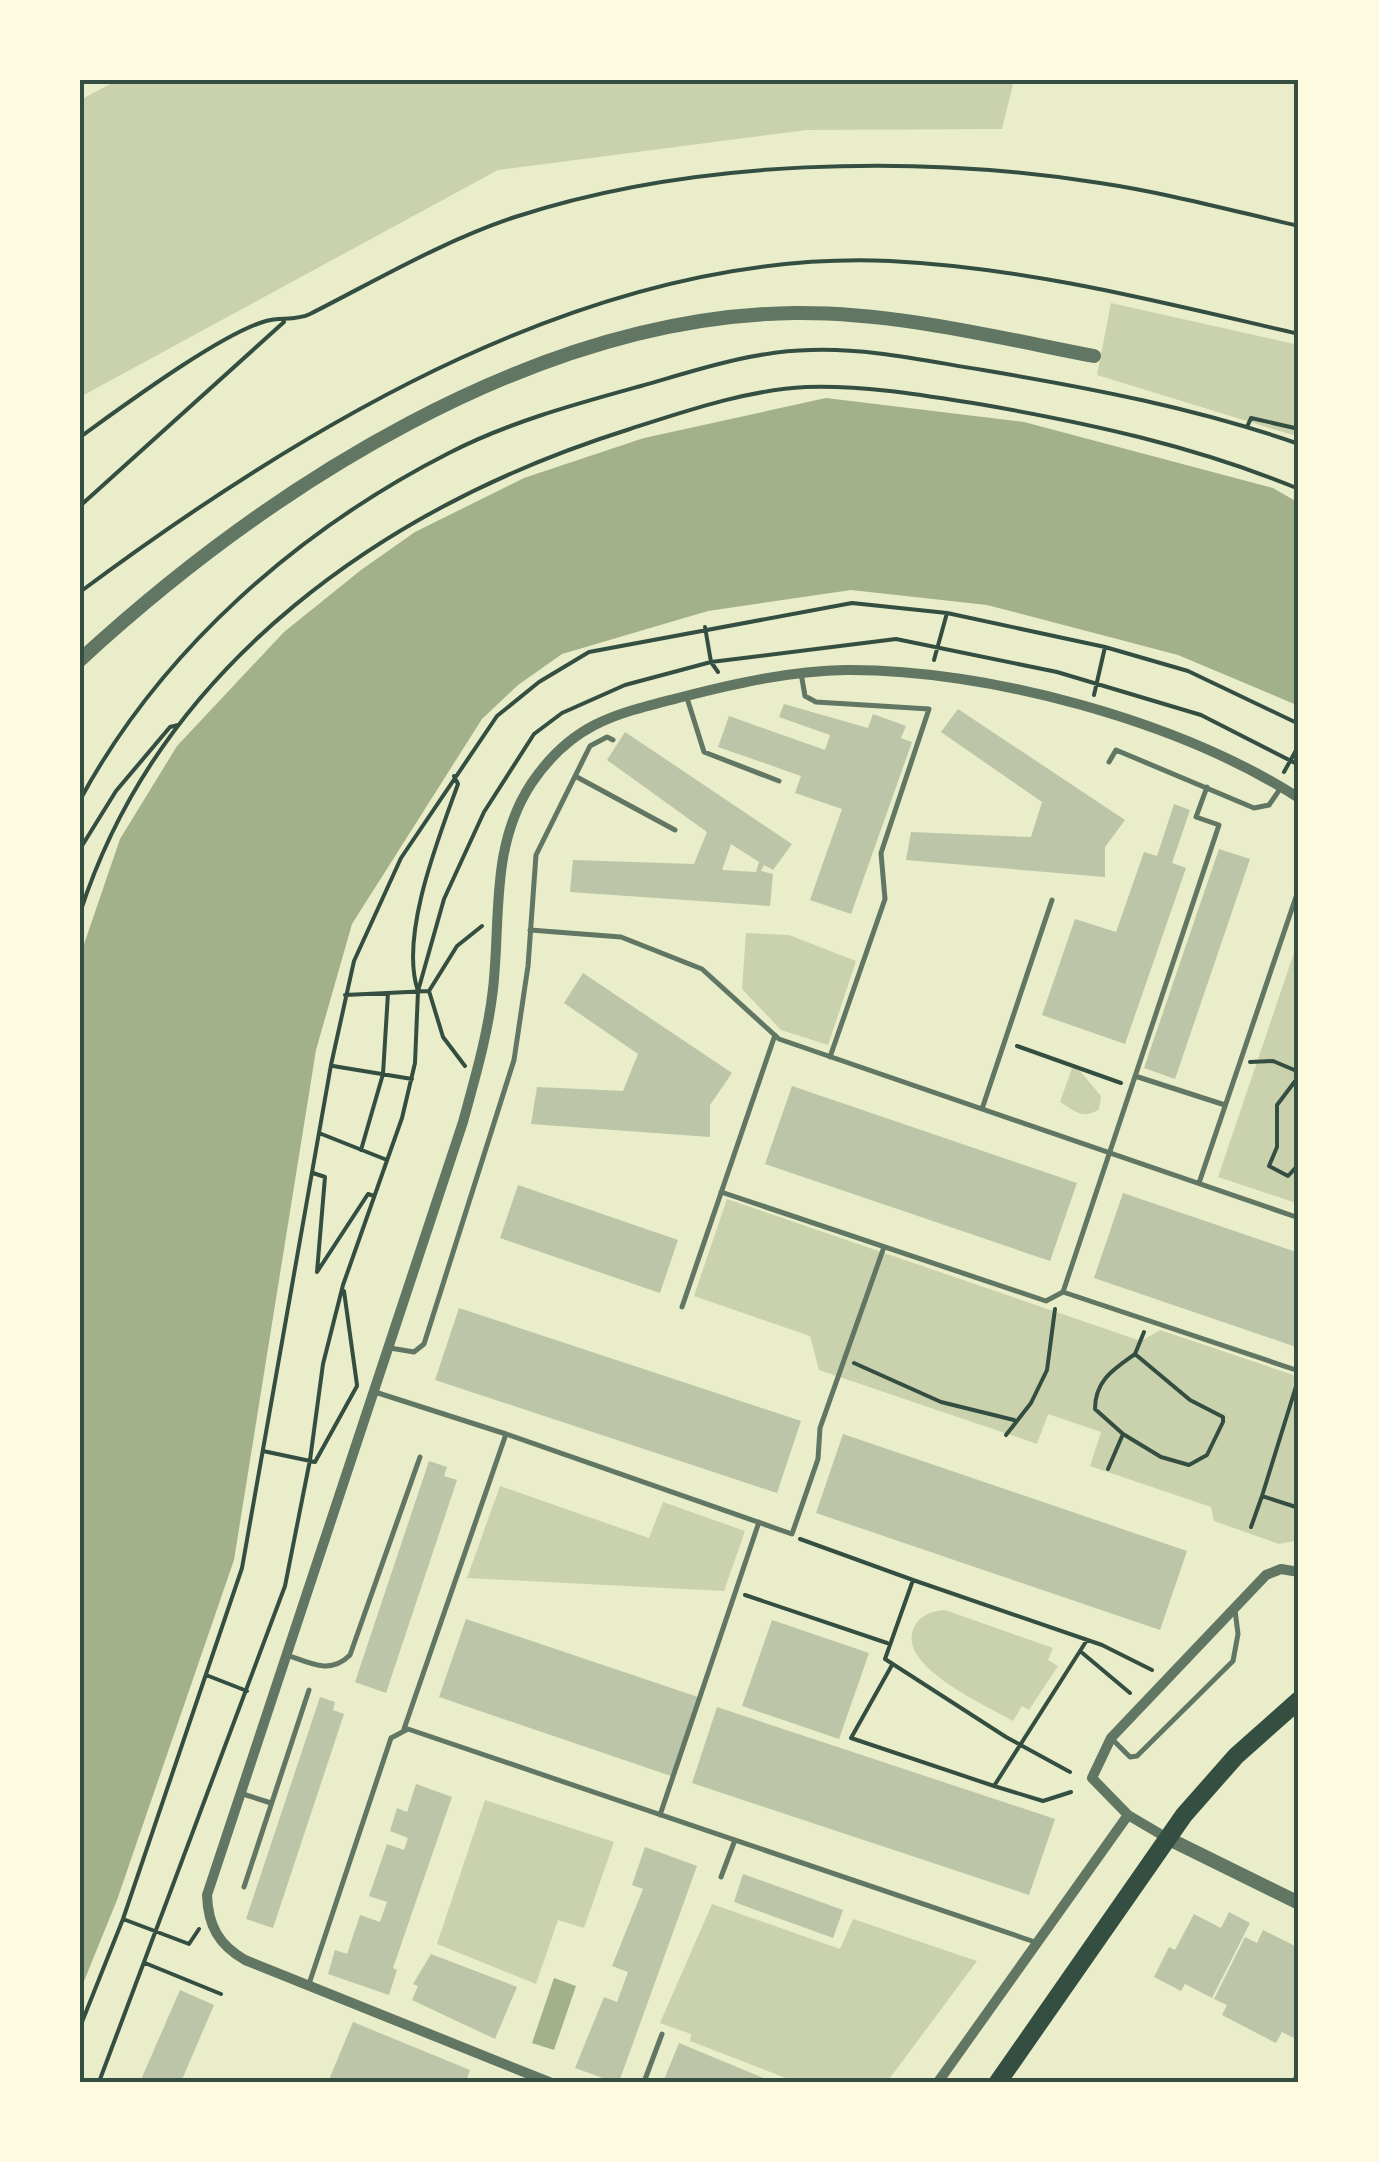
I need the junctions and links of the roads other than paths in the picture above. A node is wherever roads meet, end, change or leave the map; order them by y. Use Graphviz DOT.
graph roads {
  1 [pos="1094,356"];
  2 [pos="80,660"];
  3 [pos="801,674"];
  4 [pos="686,696"];
  5 [pos="613,740"];
  6 [pos="1109,762"];
  7 [pos="574,776"];
  8 [pos="780,780"];
  9 [pos="1281,786"];
  10 [pos="1207,787"];
  11 [pos="1299,798"];
  12 [pos="675,830"];
  13 [pos="1299,888"];
  14 [pos="1052,900"];
  15 [pos="530,930"];
  16 [pos="774,1035"];
  17 [pos="830,1057"];
  18 [pos="1134,1076"];
  19 [pos="1225,1105"];
  20 [pos="982,1109"];
  21 [pos="1110,1154"];
  22 [pos="1198,1184"];
  23 [pos="721,1192"];
  24 [pos="1299,1218"];
  25 [pos="884,1247"];
  26 [pos="1062,1292"];
  27 [pos="682,1307"];
  28 [pos="390,1348"];
  29 [pos="1299,1371"];
  30 [pos="375,1392"];
  31 [pos="506,1434"];
  32 [pos="420,1457"];
  33 [pos="759,1522"];
  34 [pos="1299,1572"];
  35 [pos="1235,1608"];
  36 [pos="286,1655"];
  37 [pos="309,1690"];
  38 [pos="1299,1700"];
  39 [pos="404,1730"];
  40 [pos="1111,1738"];
  41 [pos="240,1794"];
  42 [pos="272,1804"];
  43 [pos="660,1814"];
  44 [pos="1128,1815"];
  45 [pos="1168,1838"];
  46 [pos="735,1840"];
  47 [pos="721,1878"];
  48 [pos="244,1887"];
  49 [pos="1299,1904"];
  50 [pos="1039,1944"];
  51 [pos="308,1987"];
  52 [pos="662,2034"];
  53 [pos="1299,2071"];
  54 [pos="549,2082"];
  55 [pos="644,2082"];
  56 [pos="938,2082"];
  57 [pos="998,2082"];
  58 [pos="1294,2082"];
  1 -- 2 [label="street"];
  3 -- 4 [label="street"];
  3 -- 9 [label="street"];
  3 -- 17 [label="lane"];
  4 -- 8 [label="lane"];
  4 -- 28 [label="street"];
  5 -- 7 [label="lane"];
  6 -- 10 [label="lane"];
  7 -- 12 [label="lane"];
  7 -- 15 [label="lane"];
  9 -- 10 [label="lane"];
  9 -- 11 [label="street"];
  10 -- 18 [label="lane"];
  13 -- 19 [label="lane"];
  14 -- 20 [label="lane"];
  15 -- 16 [label="lane"];
  15 -- 28 [label="lane"];
  16 -- 17 [label="lane"];
  16 -- 23 [label="lane"];
  17 -- 20 [label="lane"];
  18 -- 19 [label="lane"];
  18 -- 21 [label="lane"];
  19 -- 22 [label="lane"];
  20 -- 21 [label="lane"];
  21 -- 22 [label="lane"];
  21 -- 26 [label="lane"];
  22 -- 24 [label="lane"];
  23 -- 25 [label="lane"];
  23 -- 27 [label="lane"];
  25 -- 26 [label="lane"];
  25 -- 33 [label="lane"];
  26 -- 29 [label="lane"];
  28 -- 30 [label="street"];
  30 -- 31 [label="lane"];
  30 -- 36 [label="street"];
  31 -- 33 [label="lane"];
  31 -- 39 [label="lane"];
  32 -- 36 [label="lane"];
  33 -- 43 [label="lane"];
  34 -- 35 [label="street"];
  35 -- 40 [label="street"];
  35 -- 40 [label="lane"];
  36 -- 41 [label="street"];
  37 -- 42 [label="lane"];
  38 -- 45 [label="main road"];
  39 -- 43 [label="lane"];
  39 -- 51 [label="lane"];
  40 -- 44 [label="street"];
  41 -- 42 [label="lane"];
  41 -- 51 [label="street"];
  42 -- 48 [label="lane"];
  43 -- 46 [label="lane"];
  44 -- 45 [label="street"];
  44 -- 50 [label="street"];
  45 -- 49 [label="street"];
  45 -- 57 [label="main road"];
  46 -- 47 [label="lane"];
  46 -- 50 [label="lane"];
  50 -- 56 [label="street"];
  51 -- 54 [label="street"];
  52 -- 55 [label="lane"];
  53 -- 58 [label="lane"];
}
